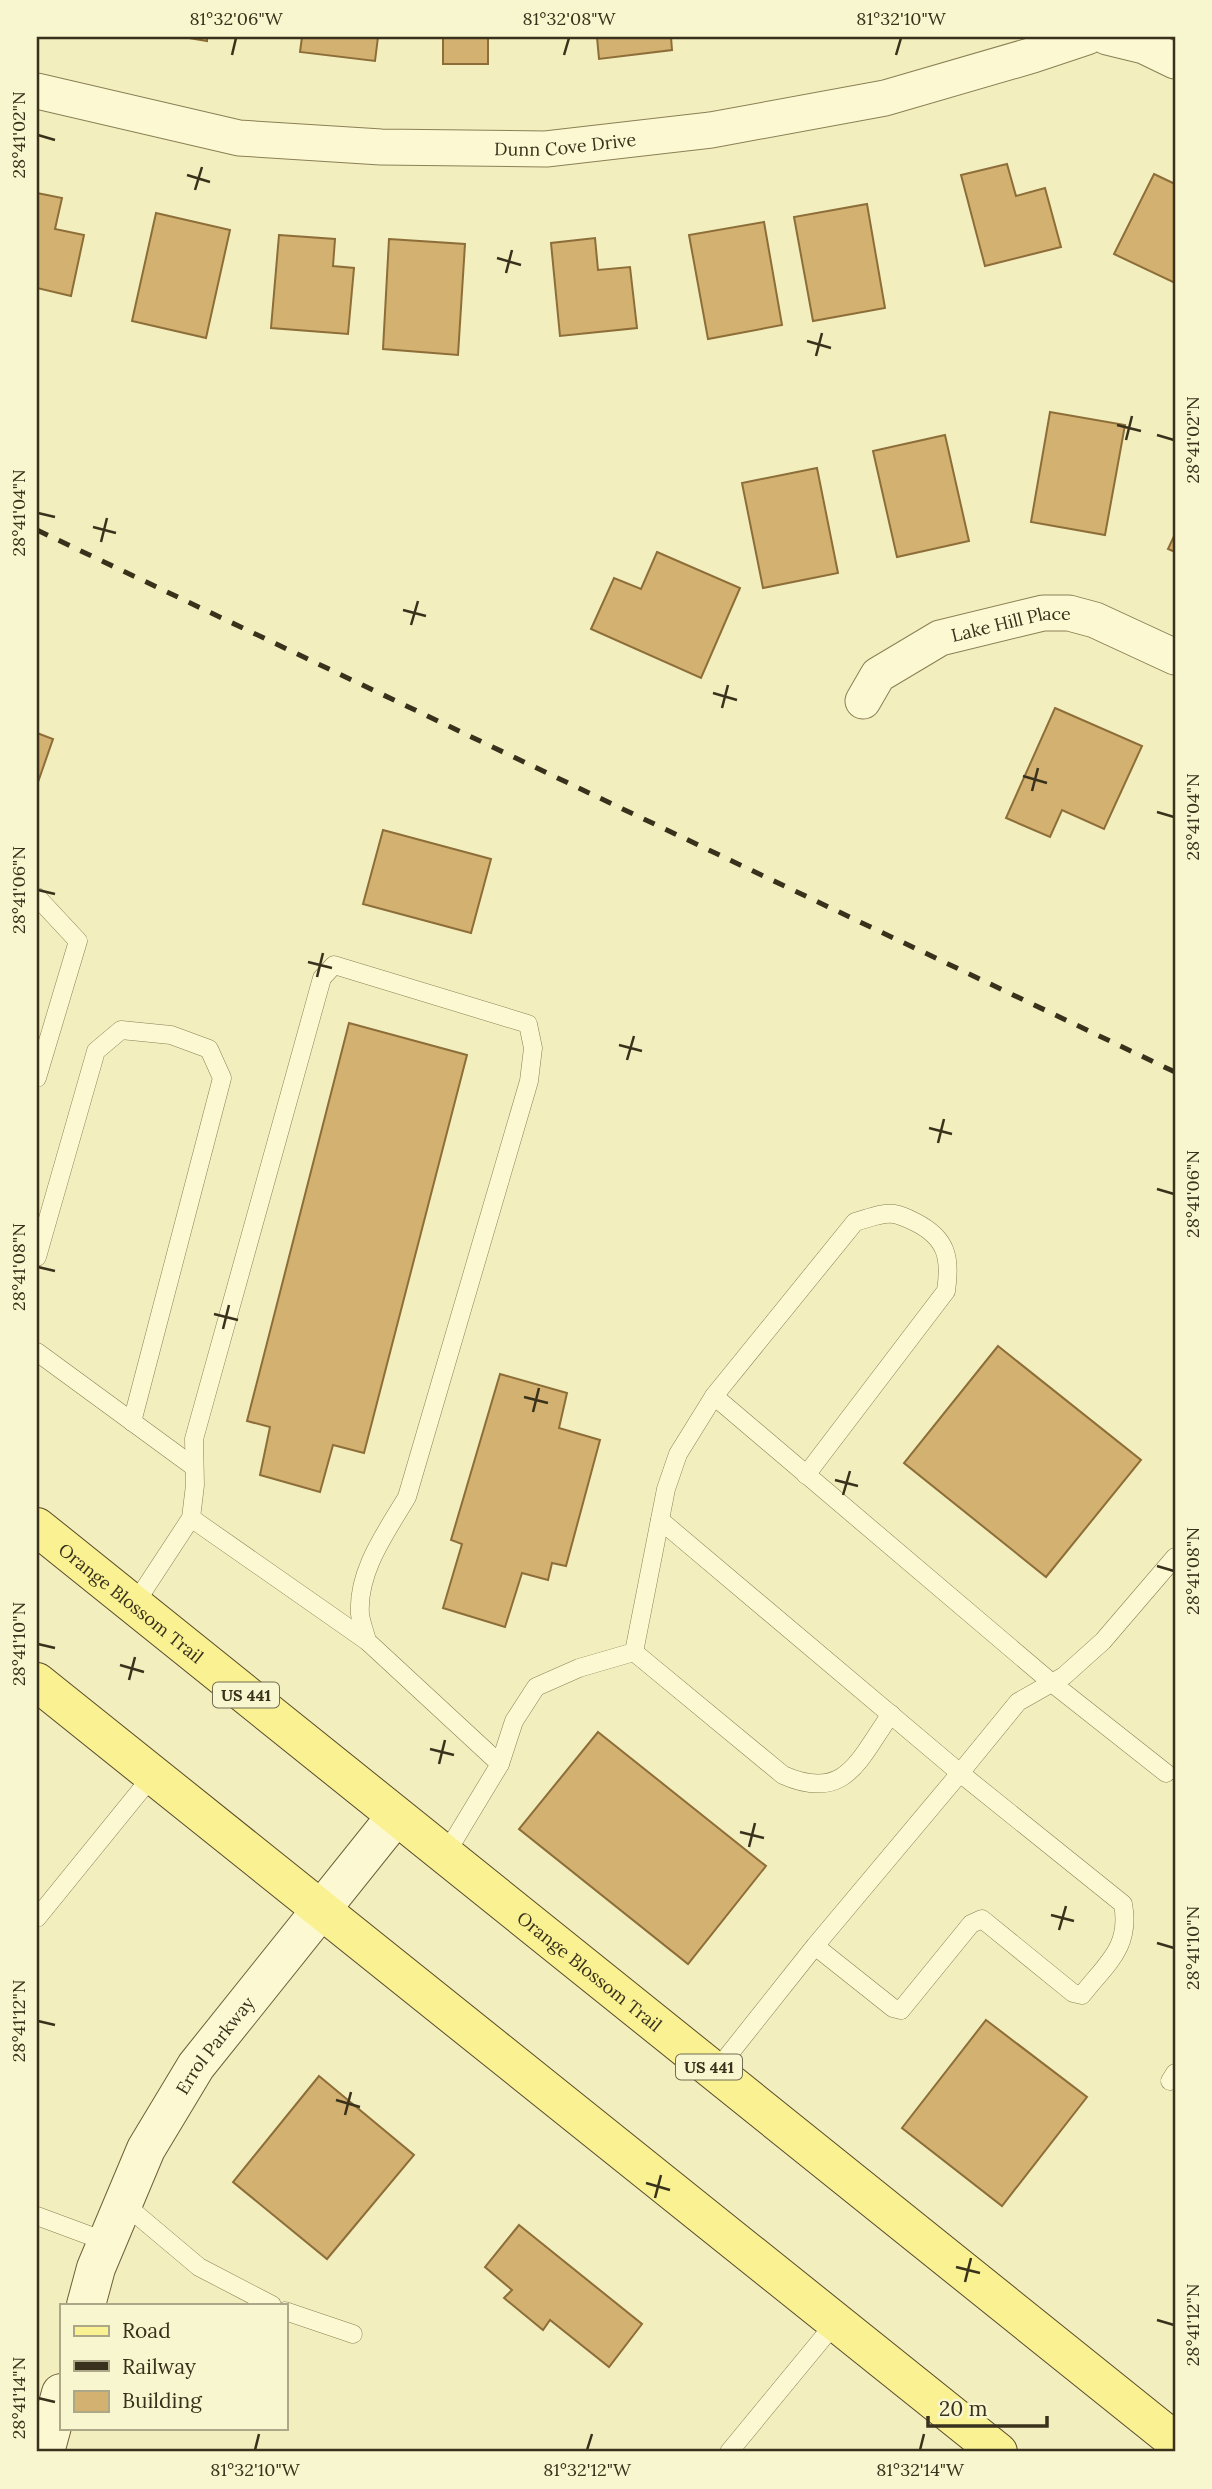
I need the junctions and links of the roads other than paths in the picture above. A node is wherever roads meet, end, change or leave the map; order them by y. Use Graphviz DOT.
graph roads {
  1 [pos="1087,37"];
  2 [pos="1107,37"];
  3 [pos="1175,61"];
  4 [pos="37,92"];
  5 [pos="1175,657"];
  6 [pos="863,701"];
  7 [pos="37,897"];
  8 [pos="37,1078"];
  9 [pos="37,1257"];
  10 [pos="37,1352"];
  11 [pos="714,1396"];
  12 [pos="132,1422"];
  13 [pos="194,1467"];
  14 [pos="806,1475"];
  15 [pos="191,1518"];
  16 [pos="660,1520"];
  17 [pos="37,1527"];
  18 [pos="1175,1558"];
  19 [pos="134,1605"];
  20 [pos="367,1641"];
  21 [pos="634,1652"];
  22 [pos="37,1682"];
  23 [pos="1052,1683"];
  24 [pos="891,1714"];
  25 [pos="500,1764"];
  26 [pos="960,1773"];
  27 [pos="1166,1773"];
  28 [pos="153,1775"];
  29 [pos="397,1816"];
  30 [pos="445,1855"];
  31 [pos="322,1910"];
  32 [pos="37,1918"];
  33 [pos="815,1946"];
  34 [pos="715,2072"];
  35 [pos="123,2203"];
  36 [pos="37,2216"];
  37 [pos="107,2242"];
  38 [pos="86,2304"];
  39 [pos="270,2304"];
  40 [pos="287,2312"];
  41 [pos="836,2322"];
  42 [pos="354,2334"];
  43 [pos="60,2397"];
  44 [pos="1175,2441"];
  45 [pos="45,2452"];
  46 [pos="729,2452"];
  47 [pos="998,2452"];
  1 -- 4 [label="street, Dunn Cove Drive"];
  2 -- 3 [label="street"];
  5 -- 6 [label="street, Lake Hill Place"];
  7 -- 8 [label="lane"];
  9 -- 12 [label="lane"];
  10 -- 12 [label="lane"];
  11 -- 14 [label="lane"];
  11 -- 14 [label="lane"];
  11 -- 16 [label="lane"];
  12 -- 13 [label="lane"];
  13 -- 15 [label="lane"];
  13 -- 20 [label="lane"];
  14 -- 23 [label="lane"];
  15 -- 19 [label="lane"];
  15 -- 20 [label="lane"];
  16 -- 21 [label="lane"];
  16 -- 24 [label="lane"];
  17 -- 19 [label="main road, Orange Blossom Trail / US 441"];
  18 -- 23 [label="lane"];
  19 -- 29 [label="main road, Orange Blossom Trail / US 441"];
  20 -- 25 [label="lane"];
  21 -- 24 [label="lane"];
  21 -- 25 [label="lane"];
  22 -- 28 [label="main road"];
  23 -- 26 [label="lane"];
  23 -- 27 [label="lane"];
  24 -- 26 [label="lane"];
  25 -- 30 [label="lane"];
  26 -- 33 [label="lane"];
  26 -- 33 [label="lane"];
  28 -- 31 [label="main road"];
  28 -- 32 [label="lane"];
  29 -- 30 [label="main road, Orange Blossom Trail / US 441"];
  29 -- 31 [label="street, Errol Parkway"];
  30 -- 34 [label="main road, Orange Blossom Trail / US 441"];
  31 -- 35 [label="street, Errol Parkway"];
  31 -- 41 [label="main road"];
  33 -- 34 [label="lane"];
  34 -- 44 [label="main road, Orange Blossom Trail / US 441"];
  35 -- 37 [label="street, Errol Parkway"];
  35 -- 39 [label="lane"];
  36 -- 37 [label="lane"];
  37 -- 38 [label="street, Errol Parkway"];
  40 -- 42 [label="lane"];
  41 -- 46 [label="lane"];
  41 -- 47 [label="main road"];
  43 -- 45 [label="street"];
}
